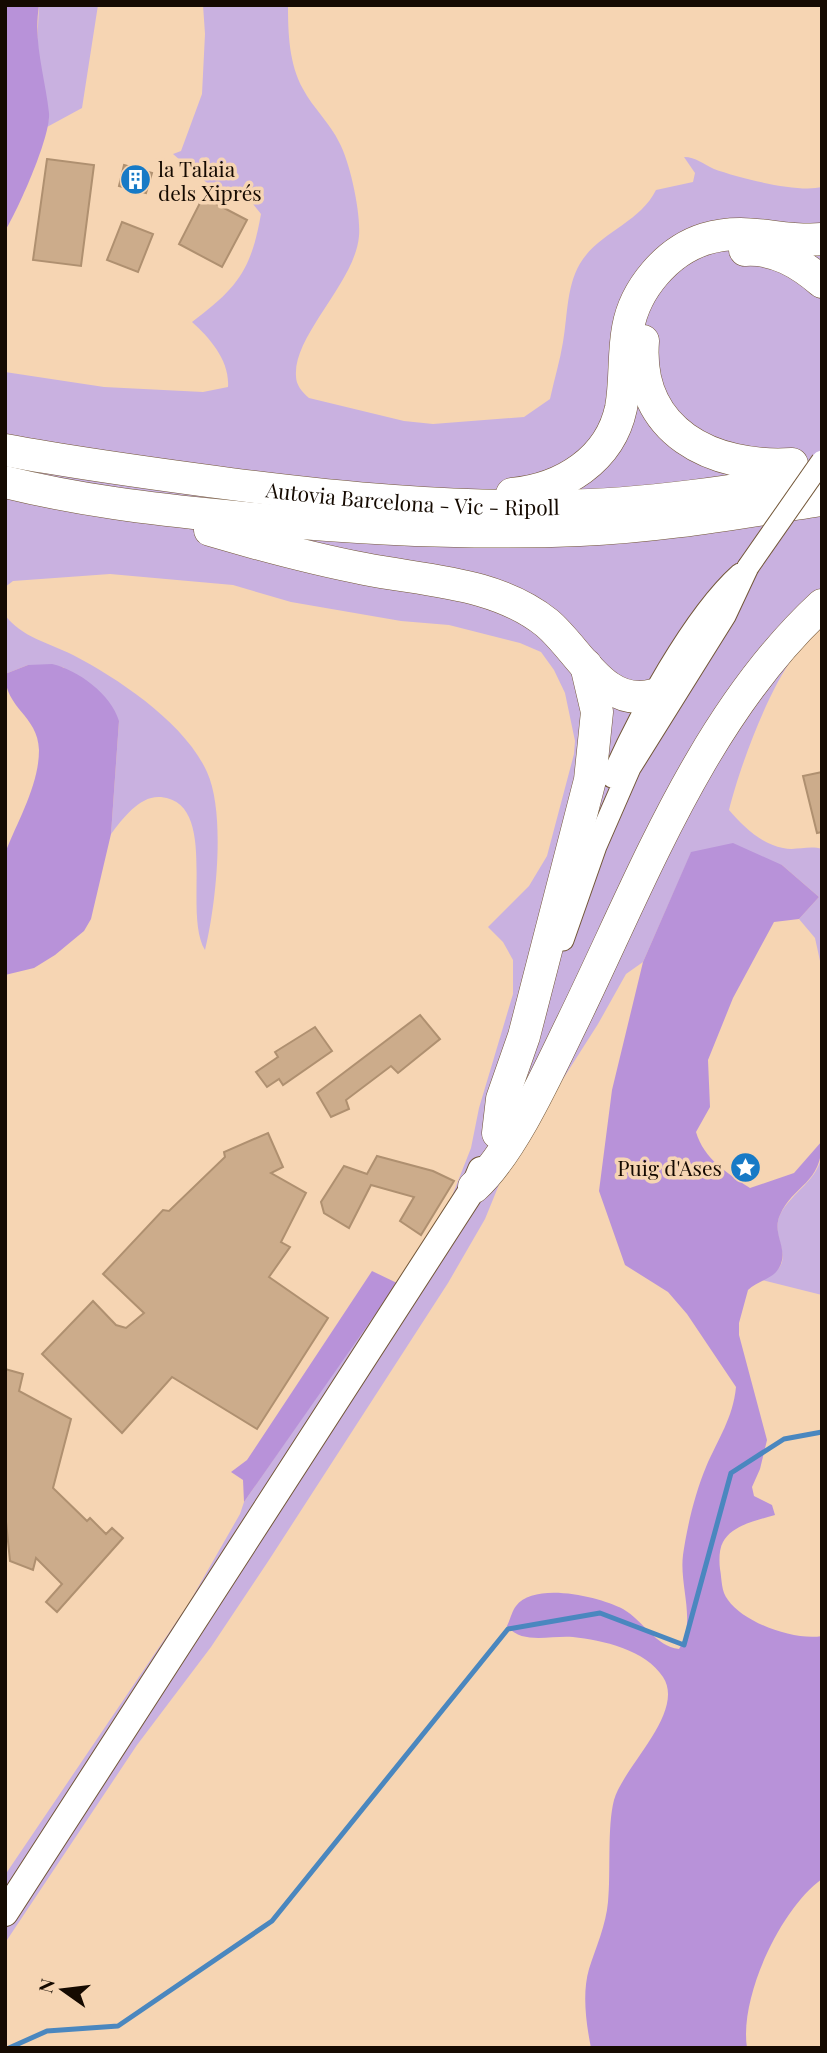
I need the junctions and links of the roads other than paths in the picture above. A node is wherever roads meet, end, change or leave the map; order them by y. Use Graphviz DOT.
graph roads {
  1 [pos="822,239"];
  2 [pos="822,282"];
  3 [pos="5,450"];
  4 [pos="822,462"];
  5 [pos="822,476"];
  6 [pos="5,482"];
  7 [pos="822,500"];
  8 [pos="445,506"];
  9 [pos="142,509"];
  10 [pos="745,574"];
  11 [pos="822,606"];
  12 [pos="585,663"];
  13 [pos="654,695"];
  14 [pos="564,935"];
  15 [pos="498,1133"];
  16 [pos="474,1187"];
  17 [pos="5,1913"];
  1 -- 8 [label="highway"];
  2 -- 4 [label="highway"];
  3 -- 8 [label="highway, Autovia Barcelona - Vic - Ripoll"];
  4 -- 10 [label="street, bridge"];
  5 -- 8 [label="highway, Autovia Barcelona - Vic - Ripoll"];
  6 -- 9 [label="highway, Autovia Barcelona - Vic - Ripoll"];
  7 -- 9 [label="highway, Autovia Barcelona - Vic - Ripoll"];
  9 -- 12 [label="highway"];
  10 -- 13 [label="street"];
  10 -- 14 [label="street"];
  11 -- 16 [label="highway"];
  12 -- 13 [label="highway"];
  12 -- 15 [label="highway"];
  13 -- 14 [label="street"];
  14 -- 15 [label="street"];
  15 -- 16 [label="main road"];
  16 -- 17 [label="main road"];
}
